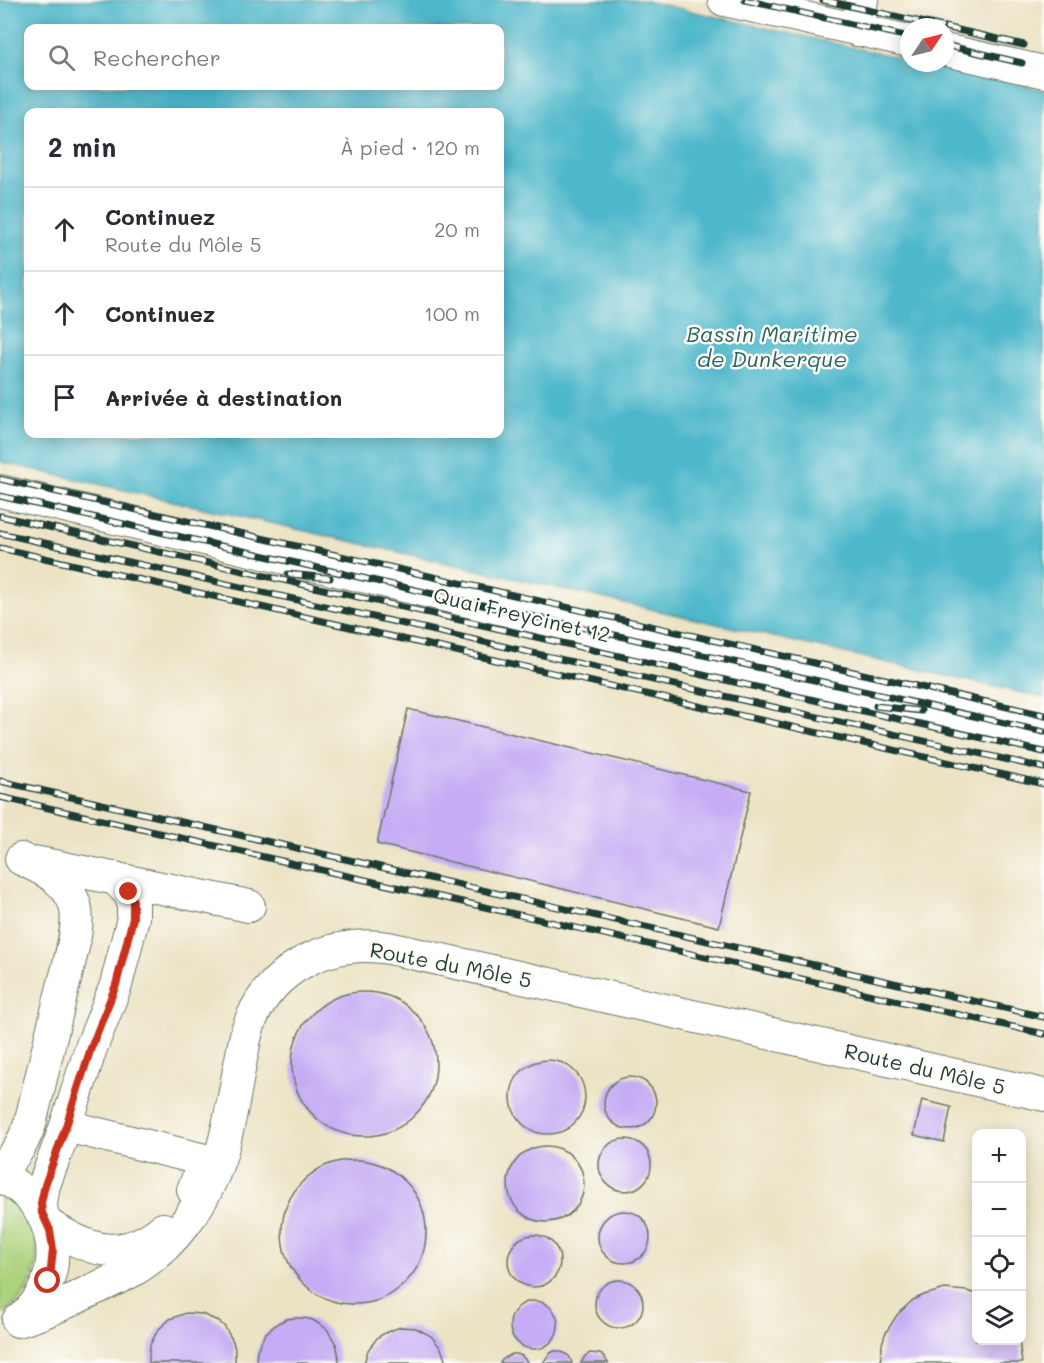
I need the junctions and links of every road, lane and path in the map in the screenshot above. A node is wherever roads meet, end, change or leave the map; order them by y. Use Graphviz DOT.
graph roads {
  1 [pos="724,0"];
  2 [pos="859,15"];
  3 [pos="900,36"];
  4 [pos="954,52"];
  5 [pos="1044,72"];
  6 [pos="0,491"];
  7 [pos="1044,736"];
  8 [pos="10,857"];
  9 [pos="115,878"];
  10 [pos="249,906"];
  11 [pos="1044,1095"];
  12 [pos="66,1126"];
  13 [pos="0,1168"];
  14 [pos="0,1176"];
  15 [pos="45,1219"];
  16 [pos="8,1329"];
  1 -- 2 [label="street"];
  2 -- 3 [label="street"];
  4 -- 5 [label="street"];
  6 -- 7 [label="street, Quai Freycinet 12"];
  8 -- 9 [label="street"];
  8 -- 13 [label="street"];
  9 -- 10 [label="street"];
  9 -- 12 [label="street"];
  11 -- 16 [label="street, Route du Môle 5"];
  12 -- 15 [label="street"];
  12 -- 15 [label="street, Route du Môle 5"];
  14 -- 15 [label="street, Route du Môle 5"];
  15 -- 16 [label="street, Route du Môle 5"];
}
